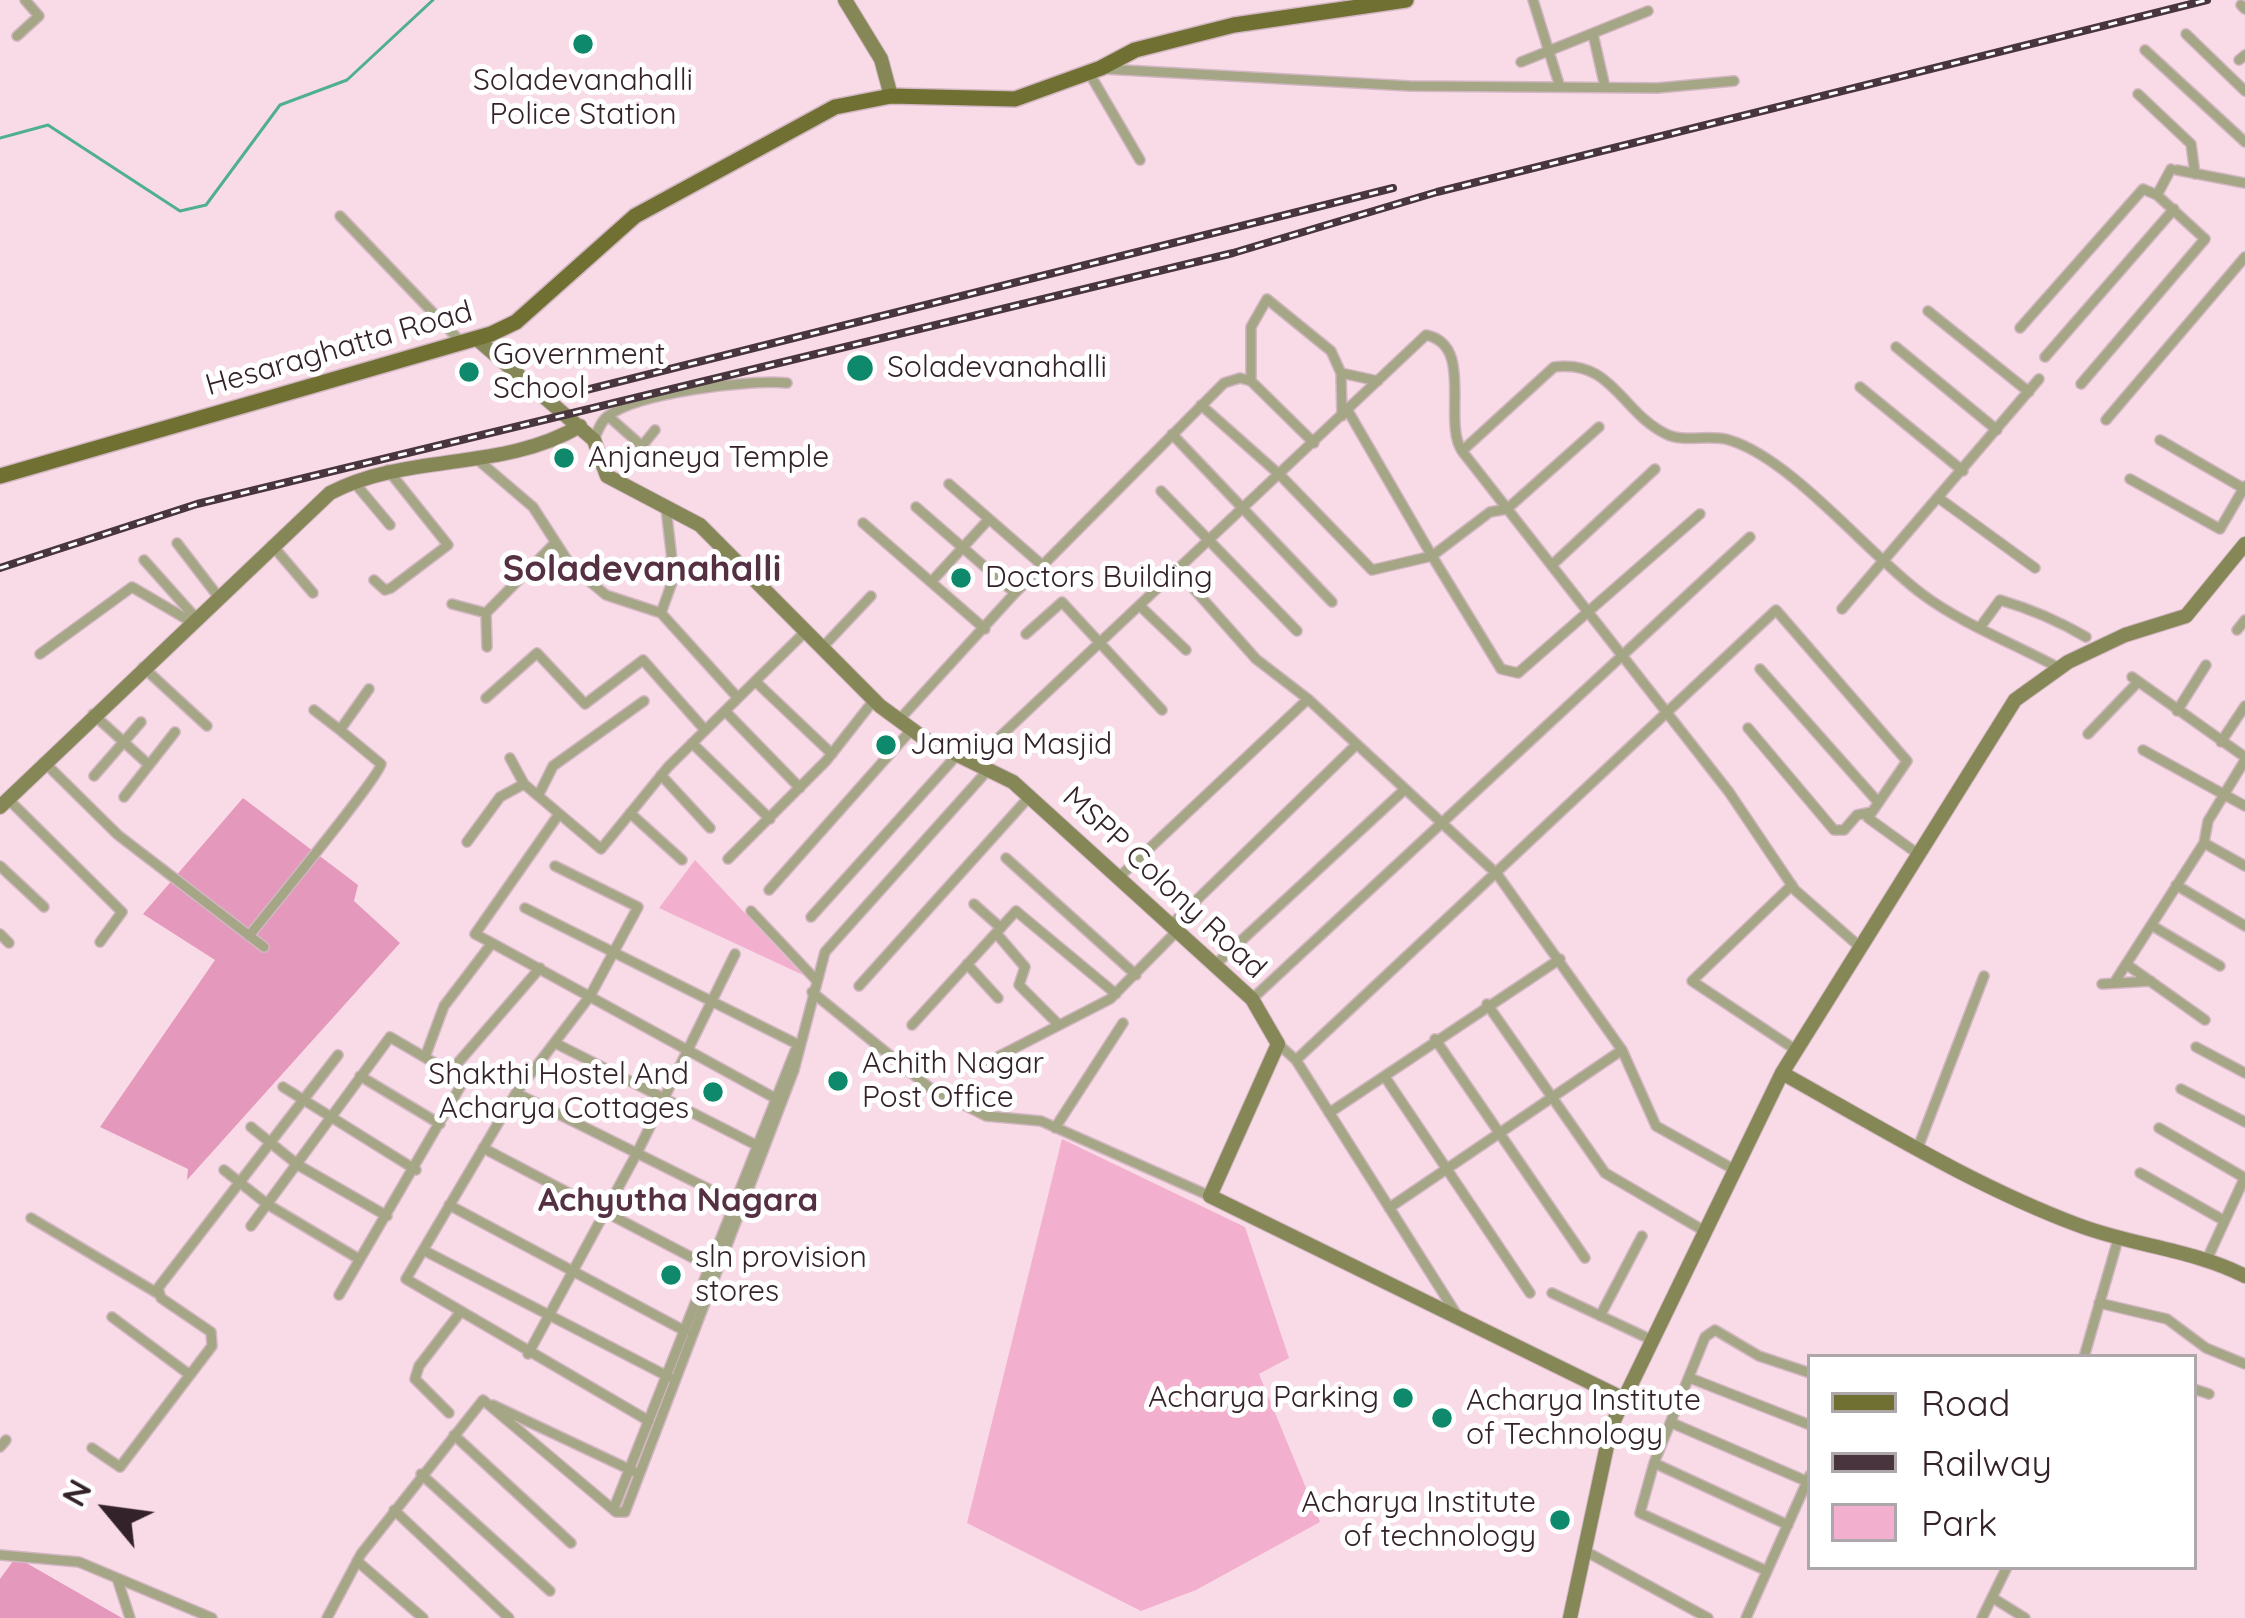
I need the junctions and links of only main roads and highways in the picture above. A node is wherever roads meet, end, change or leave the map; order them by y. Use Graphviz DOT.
graph roads {
  1 [pos="1406,0"];
  2 [pos="0,476"];
  1 -- 2 [label="main road, Hesaraghatta Road"];
}
